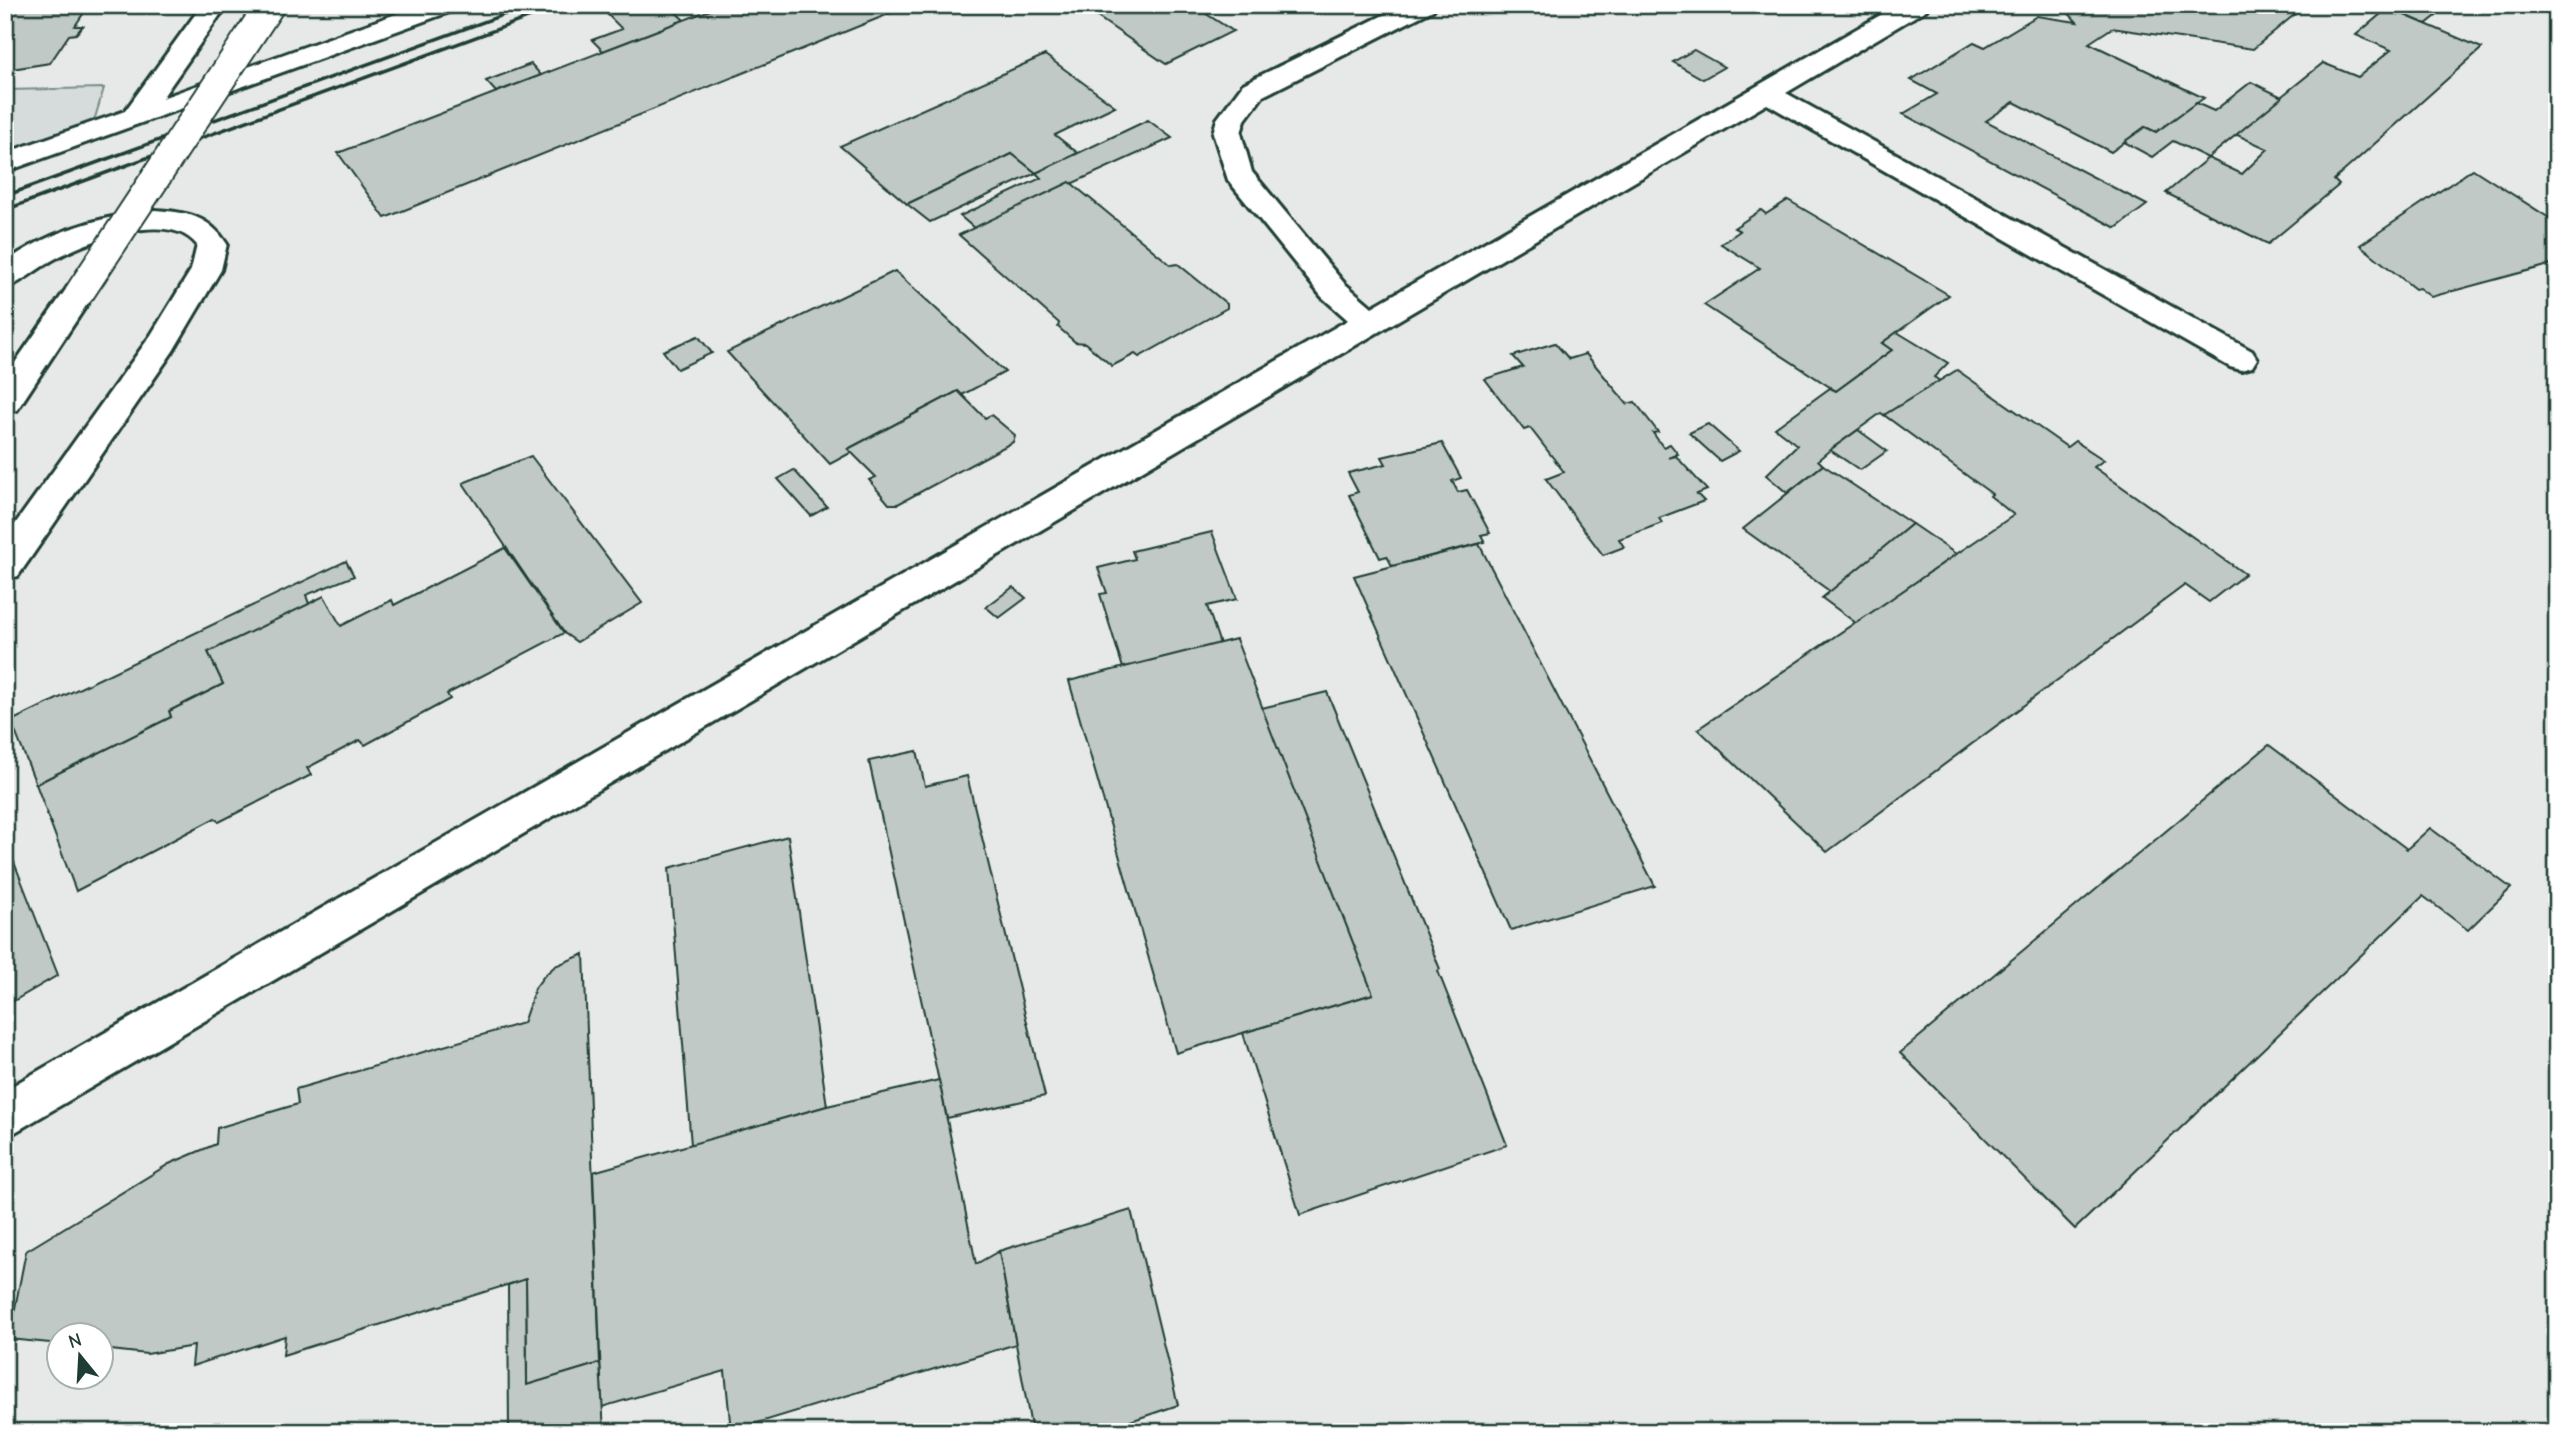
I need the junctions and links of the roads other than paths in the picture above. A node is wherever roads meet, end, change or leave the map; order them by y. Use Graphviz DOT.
graph roads {
  1 [pos="215,5"];
  2 [pos="270,5"];
  3 [pos="379,5"];
  4 [pos="446,5"];
  5 [pos="1424,5"];
  6 [pos="1917,5"];
  7 [pos="367,34"];
  8 [pos="1767,93"];
  9 [pos="134,117"];
  10 [pos="5,163"];
  11 [pos="5,278"];
  12 [pos="1372,324"];
  13 [pos="2241,359"];
  14 [pos="5,402"];
  15 [pos="5,566"];
  16 [pos="5,1115"];
  1 -- 9 [label="street"];
  2 -- 14 [label="street, bridge"];
  3 -- 7 [label="street"];
  4 -- 7 [label="street"];
  5 -- 12 [label="street"];
  6 -- 8 [label="street"];
  7 -- 9 [label="street"];
  8 -- 12 [label="street"];
  8 -- 13 [label="street"];
  9 -- 10 [label="street"];
  11 -- 15 [label="street"];
  12 -- 16 [label="street"];
}
